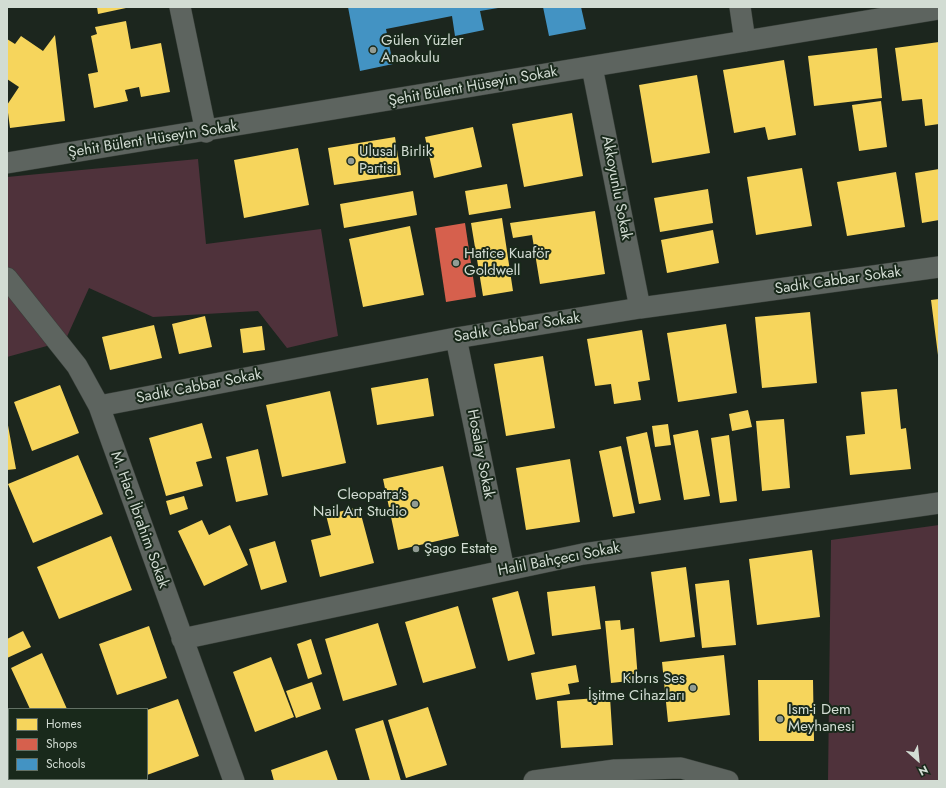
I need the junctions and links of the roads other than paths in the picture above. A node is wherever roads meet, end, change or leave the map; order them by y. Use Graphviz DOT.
graph roads {
  1 [pos="180,7"];
  2 [pos="740,7"];
  3 [pos="939,9"];
  4 [pos="746,41"];
  5 [pos="592,67"];
  6 [pos="206,132"];
  7 [pos="7,163"];
  8 [pos="939,267"];
  9 [pos="7,278"];
  10 [pos="640,308"];
  11 [pos="456,338"];
  12 [pos="99,406"];
  13 [pos="939,503"];
  14 [pos="504,570"];
  15 [pos="182,639"];
  16 [pos="234,781"];
  17 [pos="534,781"];
  18 [pos="728,781"];
  1 -- 6 [label="street"];
  2 -- 4 [label="street"];
  3 -- 4 [label="street, Şehit Bülent Hüseyin Sokak"];
  4 -- 5 [label="street, Şehit Bülent Hüseyin Sokak"];
  5 -- 6 [label="street, Şehit Bülent Hüseyin Sokak"];
  5 -- 10 [label="street, Akkoyunlu Sokak"];
  6 -- 7 [label="street, Şehit Bülent Hüseyin Sokak"];
  8 -- 10 [label="street, Sadık Cabbar Sokak"];
  9 -- 12 [label="street, M. Hacı İbrahim Sokak"];
  10 -- 11 [label="street, Sadık Cabbar Sokak"];
  11 -- 12 [label="street, Sadık Cabbar Sokak"];
  11 -- 14 [label="street, Hosalay Sokak"];
  12 -- 15 [label="street, M. Hacı İbrahim Sokak"];
  13 -- 14 [label="street, Halil Bahçecı Sokak"];
  14 -- 15 [label="street, Halil Bahçecı Sokak"];
  15 -- 16 [label="street, M. Hacı İbrahim Sokak"];
  17 -- 18 [label="street"];
}
